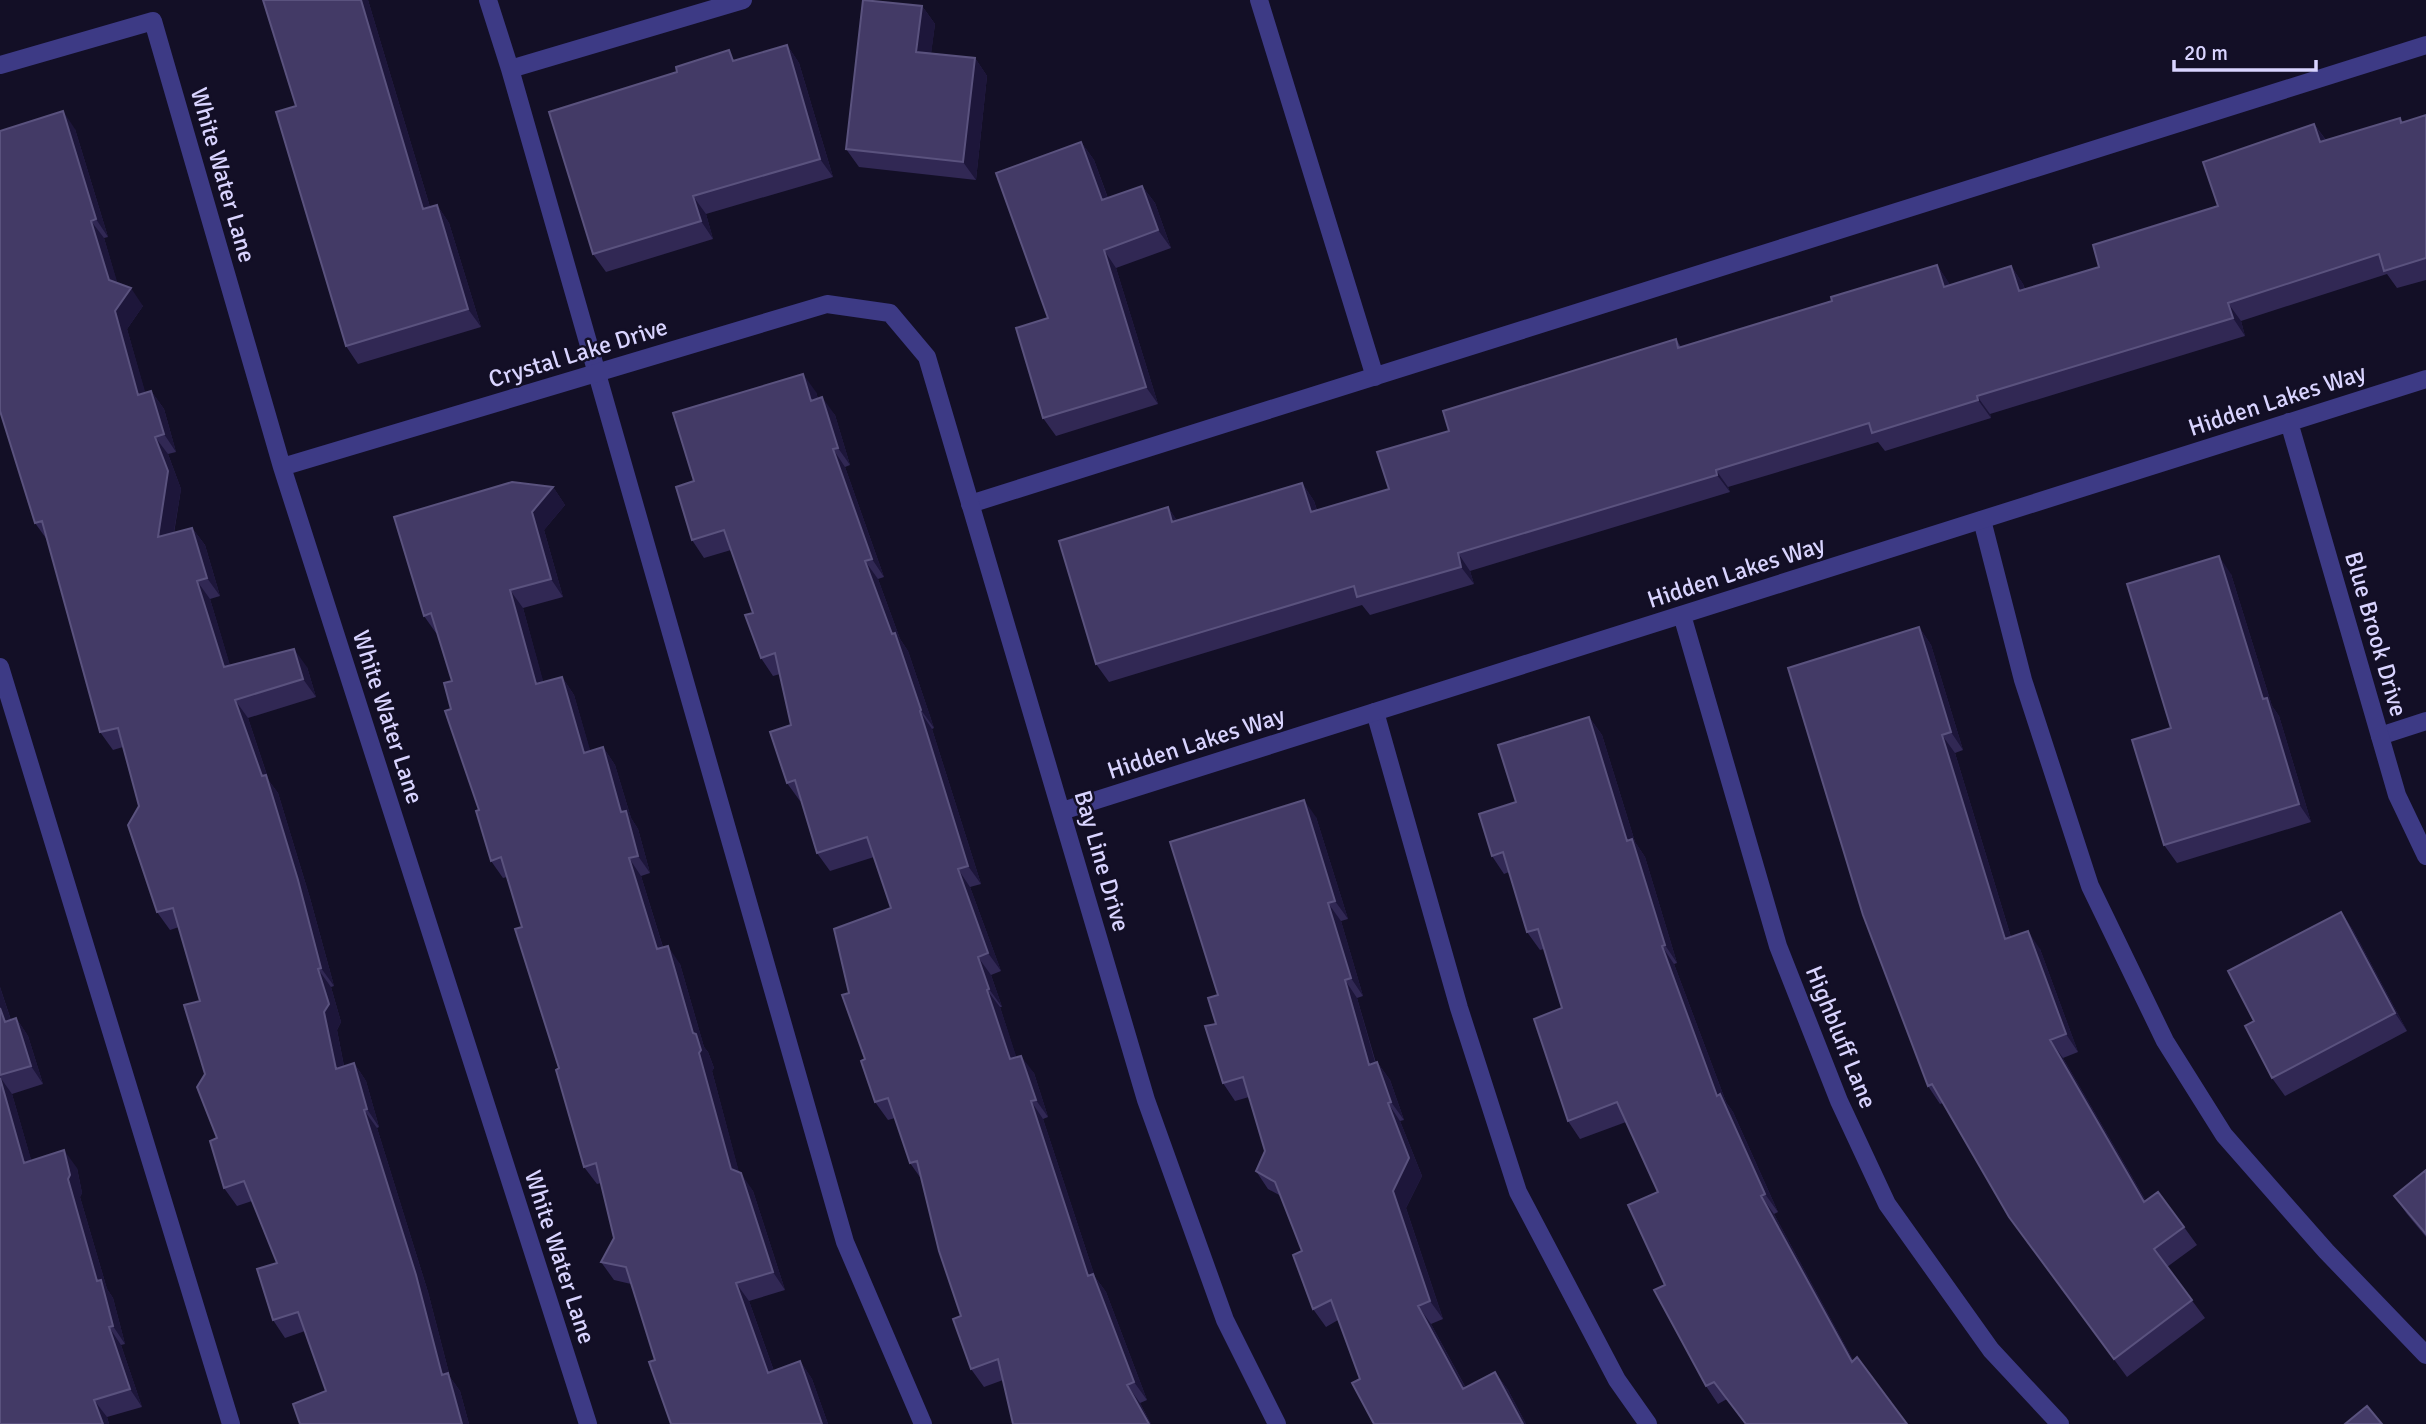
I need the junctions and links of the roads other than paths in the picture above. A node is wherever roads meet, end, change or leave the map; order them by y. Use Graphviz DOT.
graph roads {
  1 [pos="488,0"];
  2 [pos="743,0"];
  3 [pos="1259,0"];
  4 [pos="2426,45"];
  5 [pos="0,65"];
  6 [pos="510,69"];
  7 [pos="890,313"];
  8 [pos="596,373"];
  9 [pos="1375,377"];
  10 [pos="2426,379"];
  11 [pos="2289,422"];
  12 [pos="282,467"];
  13 [pos="970,504"];
  14 [pos="1982,520"];
  15 [pos="1682,615"];
  16 [pos="0,667"];
  17 [pos="1375,712"];
  18 [pos="2426,721"];
  19 [pos="2380,736"];
  20 [pos="1062,811"];
  21 [pos="2426,856"];
  22 [pos="2426,1355"];
  23 [pos="231,1424"];
  24 [pos="588,1424"];
  25 [pos="923,1424"];
  26 [pos="1276,1424"];
  27 [pos="1648,1424"];
  28 [pos="2060,1424"];
  1 -- 6 [label="street"];
  2 -- 6 [label="street"];
  3 -- 9 [label="street"];
  4 -- 9 [label="street"];
  5 -- 12 [label="street, White Water Lane"];
  6 -- 8 [label="street"];
  7 -- 8 [label="street, Crystal Lake Drive"];
  7 -- 13 [label="street, Bay Line Drive"];
  8 -- 12 [label="street, Crystal Lake Drive"];
  8 -- 25 [label="street"];
  9 -- 13 [label="street"];
  10 -- 11 [label="street, Hidden Lakes Way"];
  11 -- 14 [label="street, Hidden Lakes Way"];
  11 -- 19 [label="street, Blue Brook Drive"];
  12 -- 24 [label="street, White Water Lane"];
  13 -- 20 [label="street, Bay Line Drive"];
  14 -- 15 [label="street, Hidden Lakes Way"];
  14 -- 22 [label="street"];
  15 -- 17 [label="street, Hidden Lakes Way"];
  15 -- 28 [label="street, Highbluff Lane"];
  16 -- 23 [label="street"];
  17 -- 20 [label="street, Hidden Lakes Way"];
  17 -- 27 [label="street"];
  18 -- 19 [label="street"];
  19 -- 21 [label="street, Blue Brook Drive"];
  20 -- 26 [label="street, Bay Line Drive"];
}
